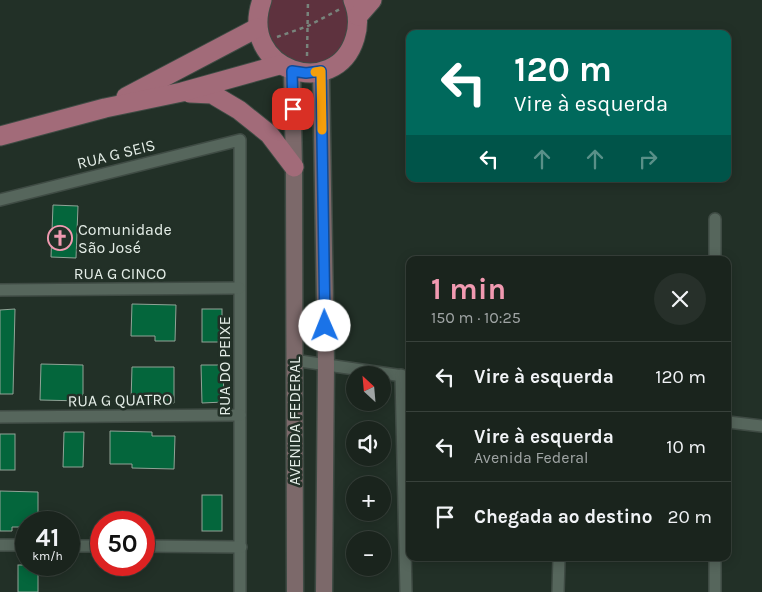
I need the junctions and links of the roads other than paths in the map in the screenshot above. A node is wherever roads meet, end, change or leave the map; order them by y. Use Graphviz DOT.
graph roads {
  1 [pos="262,0"];
  2 [pos="372,0"];
  3 [pos="350,8"];
  4 [pos="257,28"];
  5 [pos="300,66"];
  6 [pos="182,92"];
  7 [pos="106,108"];
  8 [pos="0,136"];
  9 [pos="240,140"];
  10 [pos="294,167"];
  11 [pos="0,200"];
  12 [pos="715,219"];
  13 [pos="715,256"];
  14 [pos="239,288"];
  15 [pos="0,290"];
  16 [pos="293,360"];
  17 [pos="326,365"];
  18 [pos="405,376"];
  19 [pos="240,415"];
  20 [pos="0,417"];
  21 [pos="731,422"];
  22 [pos="762,426"];
  23 [pos="0,545"];
  24 [pos="15,545"];
  25 [pos="155,546"];
  26 [pos="240,547"];
  27 [pos="559,561"];
  28 [pos="715,561"];
  29 [pos="240,592"];
  30 [pos="295,592"];
  31 [pos="324,592"];
  32 [pos="406,592"];
  33 [pos="558,592"];
  34 [pos="715,592"];
  1 -- 4 [label="main road"];
  2 -- 3 [label="main road"];
  3 -- 5 [label="main road"];
  4 -- 5 [label="main road"];
  4 -- 7 [label="main road"];
  5 -- 6 [label="main road"];
  5 -- 10 [label="main road, AVENIDA FEDERAL"];
  5 -- 17 [label="main road, AVENIDA FEDERAL"];
  6 -- 7 [label="main road"];
  6 -- 10 [label="main road"];
  7 -- 8 [label="main road"];
  9 -- 11 [label="street, RUA G SEIS"];
  9 -- 14 [label="street, RUA DO PEIXE"];
  10 -- 16 [label="main road, AVENIDA FEDERAL"];
  12 -- 13 [label="street"];
  14 -- 15 [label="street, RUA G CINCO"];
  14 -- 19 [label="street, RUA DO PEIXE"];
  16 -- 17 [label="street"];
  16 -- 30 [label="main road, AVENIDA FEDERAL"];
  17 -- 18 [label="street"];
  17 -- 31 [label="main road, AVENIDA FEDERAL"];
  18 -- 32 [label="street"];
  19 -- 20 [label="street, RUA G QUATRO"];
  19 -- 26 [label="street, RUA DO PEIXE"];
  21 -- 22 [label="street"];
  23 -- 24 [label="street"];
  25 -- 26 [label="street"];
  26 -- 29 [label="street, RUA DO PEIXE"];
  27 -- 33 [label="street"];
  28 -- 34 [label="street"];
}
